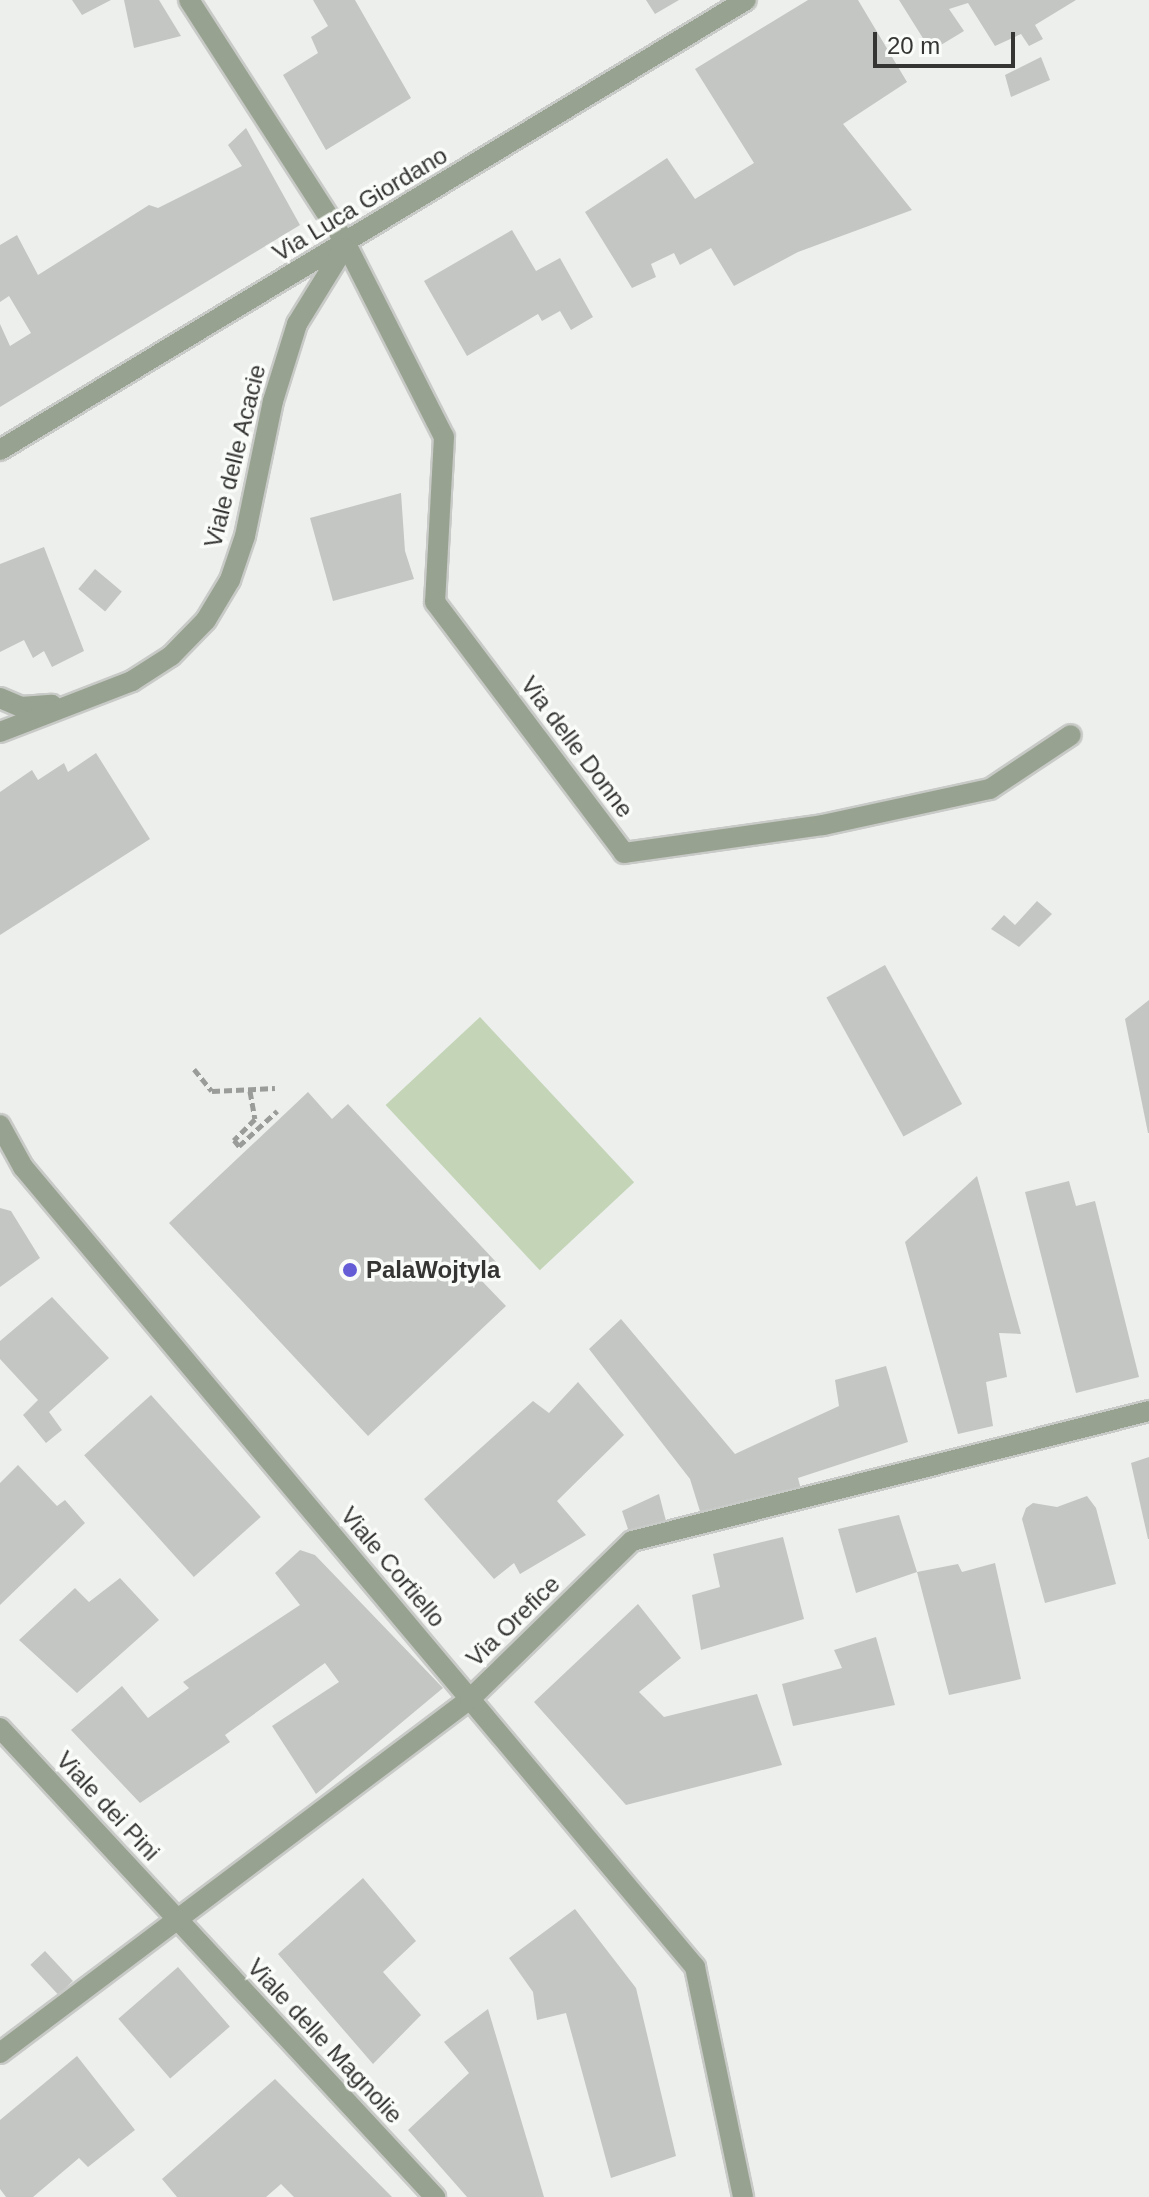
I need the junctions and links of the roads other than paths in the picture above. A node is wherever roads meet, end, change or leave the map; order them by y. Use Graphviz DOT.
graph roads {
  1 [pos="189,0"];
  2 [pos="746,0"];
  3 [pos="346,244"];
  4 [pos="0,450"];
  5 [pos="0,698"];
  6 [pos="68,705"];
  7 [pos="0,732"];
  8 [pos="1071,735"];
  9 [pos="0,1125"];
  10 [pos="1149,1411"];
  11 [pos="470,1699"];
  12 [pos="0,1728"];
  13 [pos="177,1920"];
  14 [pos="0,2053"];
  15 [pos="435,2197"];
  16 [pos="743,2197"];
  1 -- 3 [label="street"];
  2 -- 3 [label="street, Via Luca Giordano"];
  3 -- 4 [label="street, Via Luca Giordano"];
  3 -- 6 [label="street, Viale delle Acacie"];
  3 -- 8 [label="street, Via delle Donne"];
  5 -- 6 [label="street, Viale delle Acacie"];
  6 -- 7 [label="street, Viale delle Acacie"];
  9 -- 11 [label="street, Viale Cortiello"];
  10 -- 11 [label="street, Via Orefice"];
  11 -- 13 [label="street, Via Orefice"];
  11 -- 16 [label="street, Viale Cortiello"];
  12 -- 13 [label="street, Viale dei Pini"];
  13 -- 14 [label="street, Via Orefice"];
  13 -- 15 [label="street, Viale delle Magnolie"];
}
